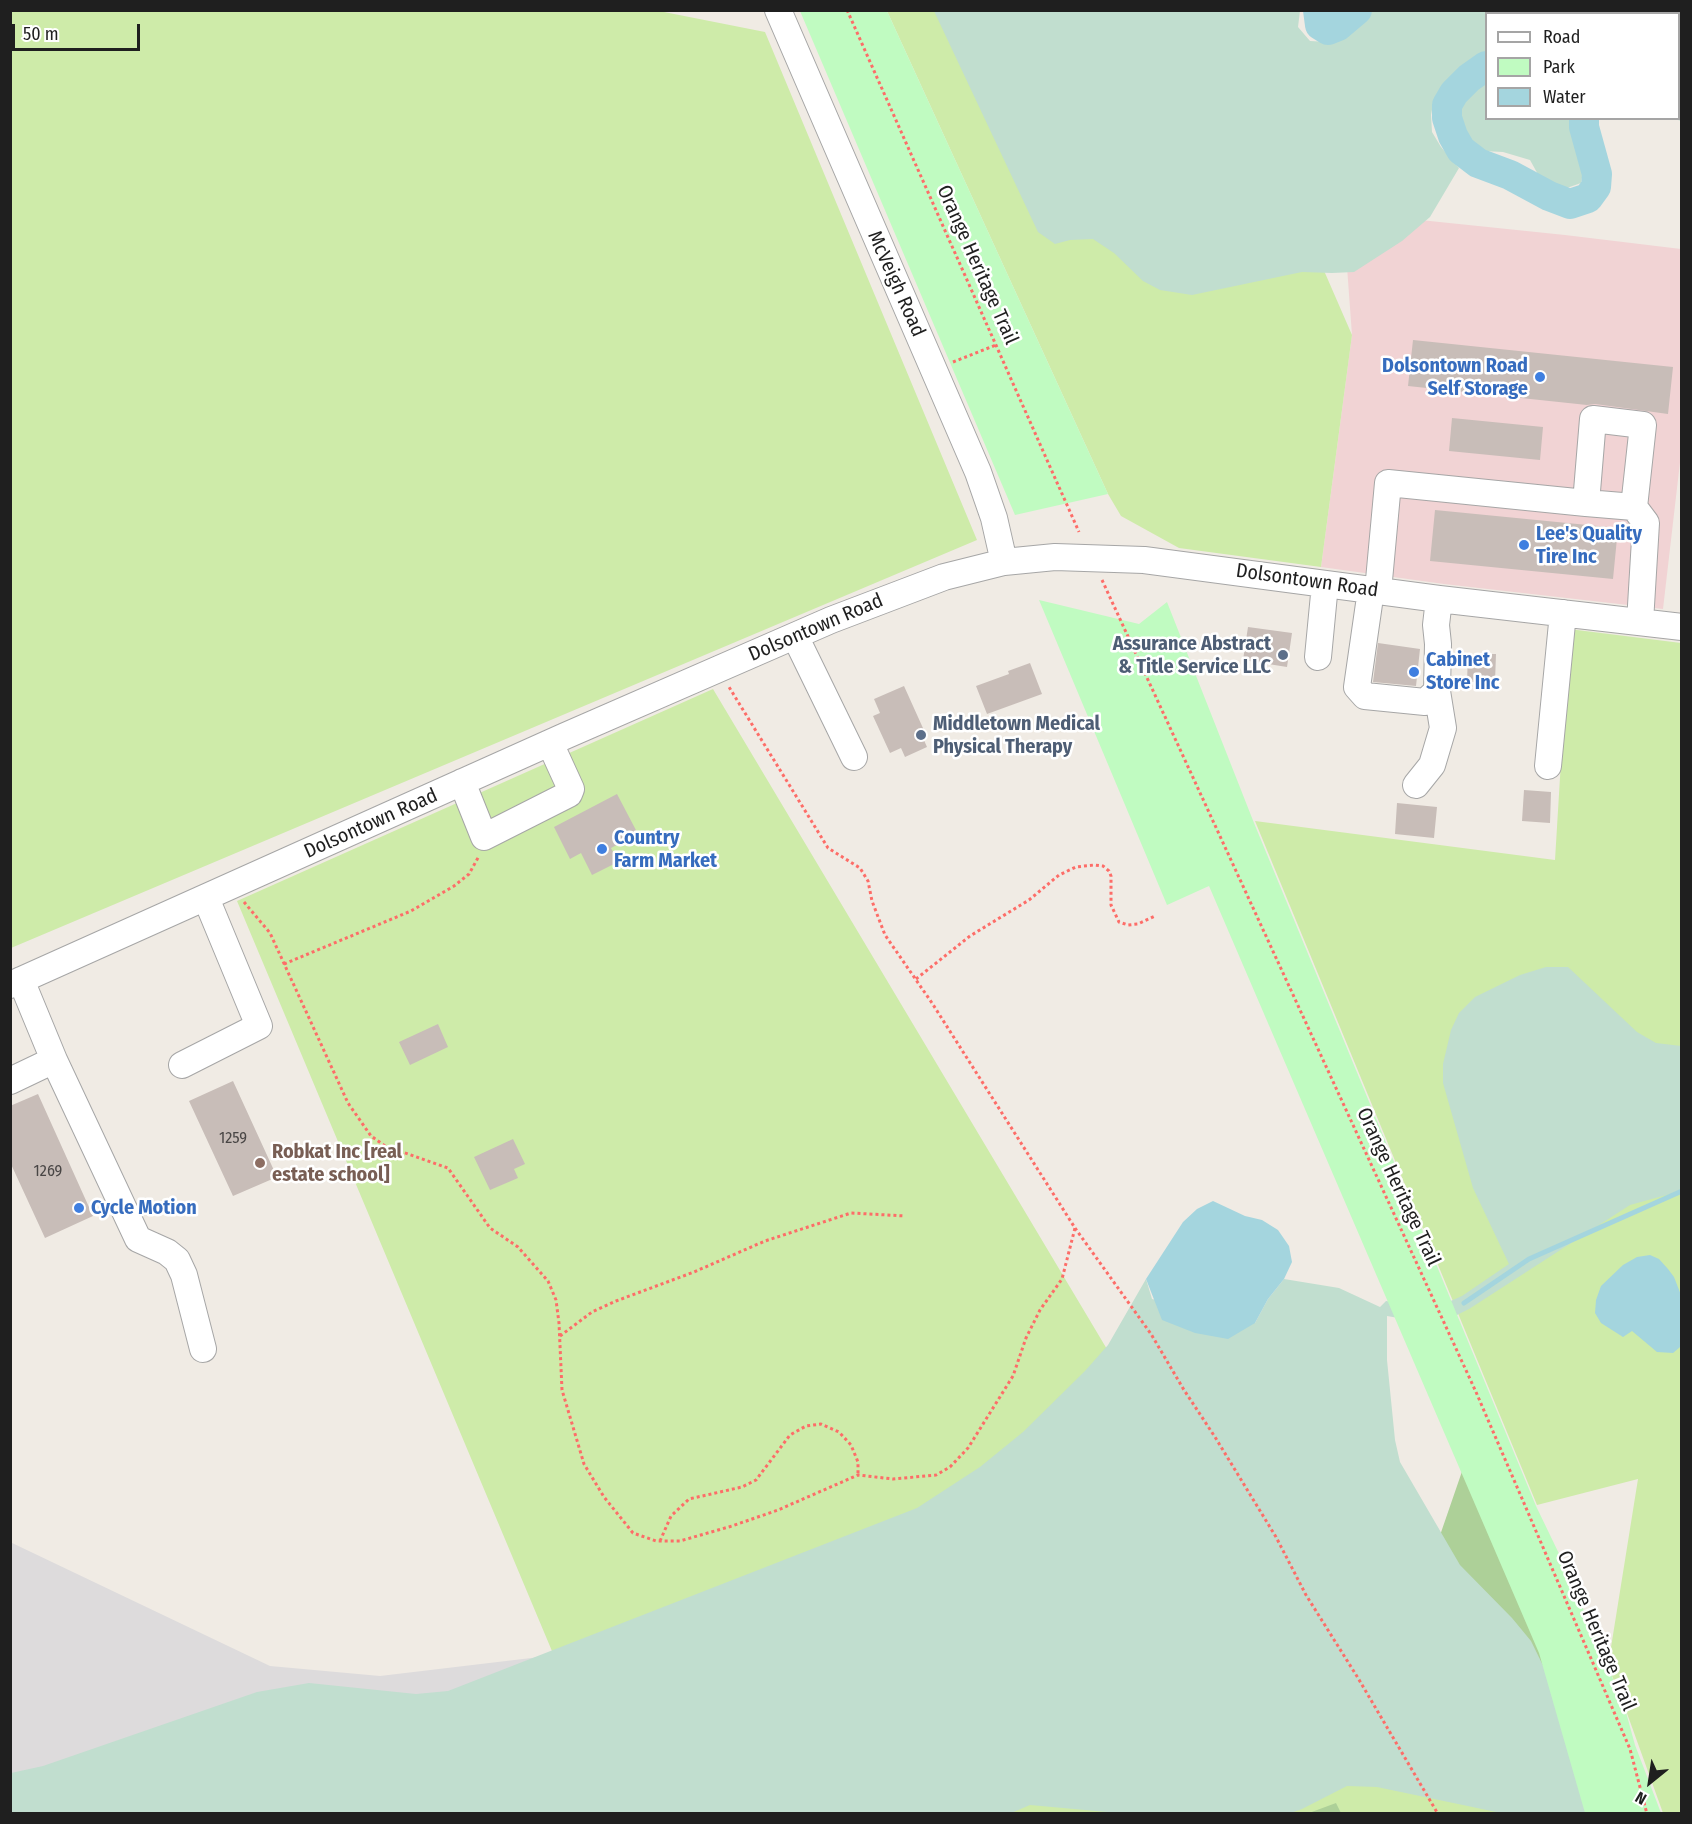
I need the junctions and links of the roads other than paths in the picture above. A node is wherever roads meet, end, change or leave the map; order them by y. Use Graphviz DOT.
graph roads {
  1 [pos="778,10"];
  2 [pos="1586,503"];
  3 [pos="1634,507"];
  4 [pos="1004,562"];
  5 [pos="1325,584"];
  6 [pos="1374,590"];
  7 [pos="1438,599"];
  8 [pos="1563,613"];
  9 [pos="1640,622"];
  10 [pos="1682,627"];
  11 [pos="795,636"];
  12 [pos="1318,657"];
  13 [pos="1437,691"];
  14 [pos="550,743"];
  15 [pos="854,757"];
  16 [pos="1548,766"];
  17 [pos="462,782"];
  18 [pos="1416,785"];
  19 [pos="206,898"];
  20 [pos="16,983"];
  21 [pos="54,1060"];
  22 [pos="182,1065"];
  23 [pos="10,1081"];
  24 [pos="203,1349"];
  1 -- 4 [label="street, McVeigh Road"];
  2 -- 3 [label="street"];
  2 -- 3 [label="street"];
  2 -- 6 [label="street"];
  3 -- 9 [label="street"];
  4 -- 5 [label="street, Dolsontown Road"];
  4 -- 11 [label="street, Dolsontown Road"];
  5 -- 6 [label="street, Dolsontown Road"];
  5 -- 12 [label="street"];
  6 -- 7 [label="street, Dolsontown Road"];
  6 -- 13 [label="street"];
  7 -- 8 [label="street, Dolsontown Road"];
  7 -- 13 [label="street"];
  8 -- 9 [label="street, Dolsontown Road"];
  8 -- 16 [label="street"];
  9 -- 10 [label="street, Dolsontown Road"];
  11 -- 14 [label="street, Dolsontown Road"];
  11 -- 15 [label="street"];
  13 -- 18 [label="street"];
  14 -- 17 [label="street, Dolsontown Road"];
  14 -- 17 [label="street"];
  17 -- 19 [label="street, Dolsontown Road"];
  19 -- 20 [label="street, Dolsontown Road"];
  19 -- 22 [label="street"];
  20 -- 21 [label="street"];
  21 -- 23 [label="street"];
  21 -- 24 [label="street"];
}
